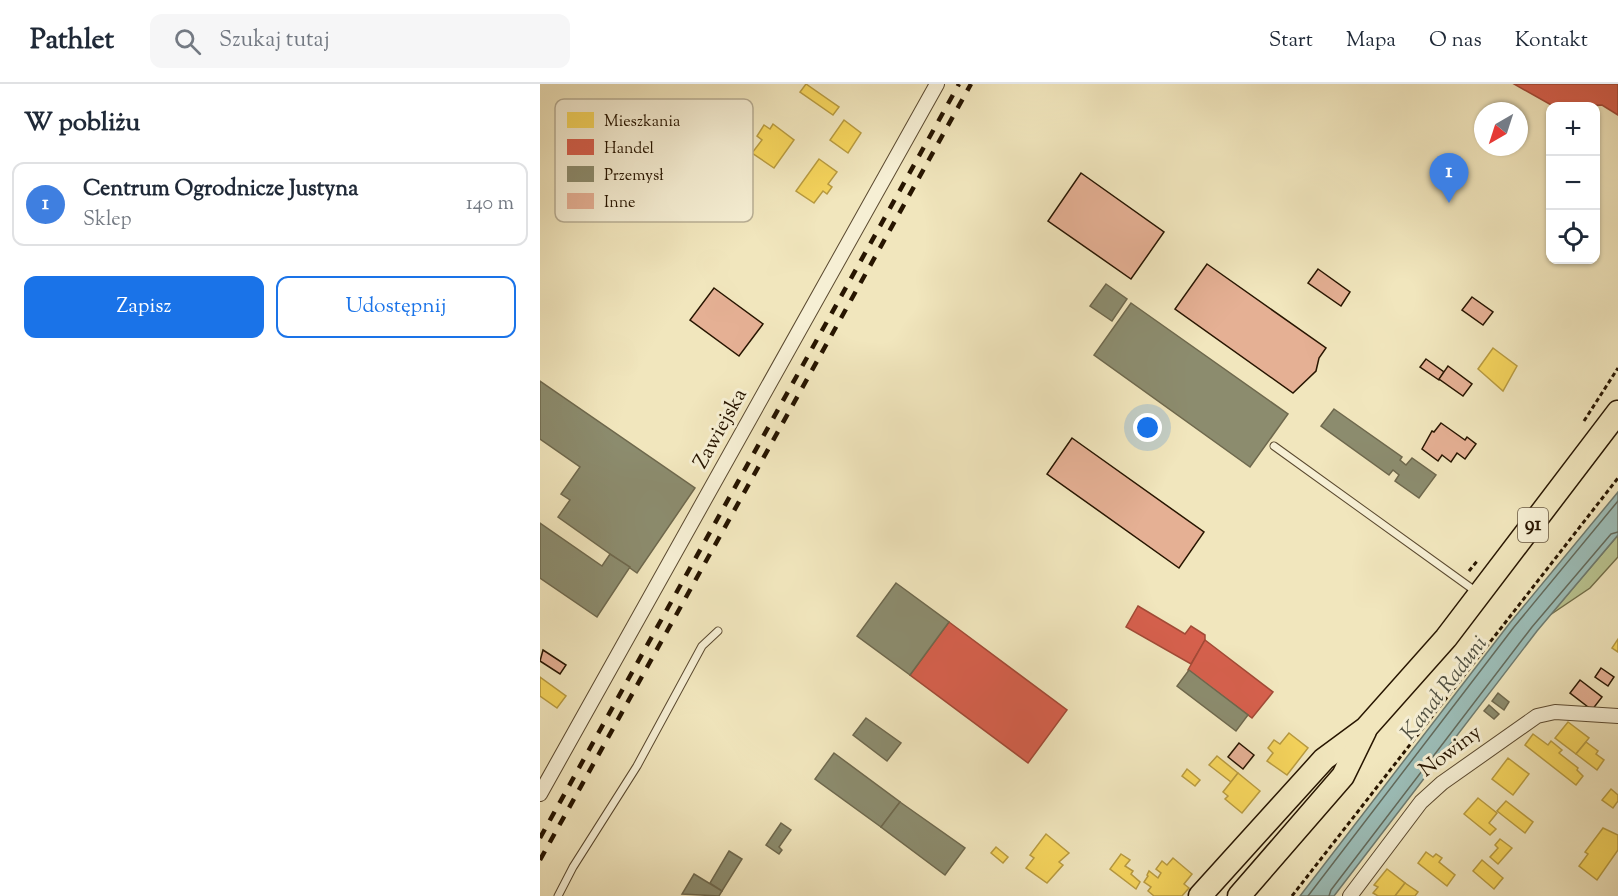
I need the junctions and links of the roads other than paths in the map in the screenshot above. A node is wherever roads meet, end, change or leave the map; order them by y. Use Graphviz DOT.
graph roads {
  1 [pos="937,84"];
  2 [pos="1618,412"];
  3 [pos="1274,446"];
  4 [pos="1480,594"];
  5 [pos="718,631"];
  6 [pos="1618,716"];
  7 [pos="1366,728"];
  8 [pos="540,794"];
  9 [pos="558,896"];
  10 [pos="1200,896"];
  11 [pos="1239,896"];
  12 [pos="1350,896"];
  1 -- 8 [label="street, Zawiejska"];
  2 -- 4 [label="main road, 91"];
  3 -- 4 [label="lane"];
  4 -- 7 [label="main road, 91"];
  5 -- 9 [label="lane"];
  6 -- 12 [label="street, Nowiny"];
  7 -- 10 [label="main road, 91"];
  7 -- 11 [label="main road, 91"];
}
